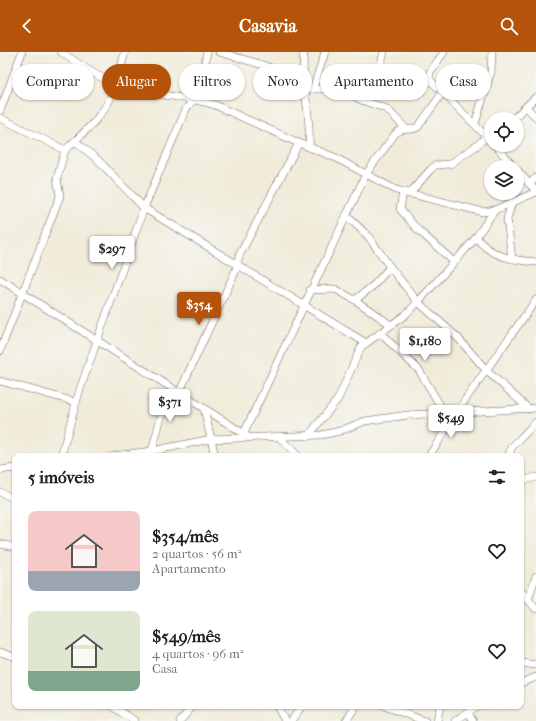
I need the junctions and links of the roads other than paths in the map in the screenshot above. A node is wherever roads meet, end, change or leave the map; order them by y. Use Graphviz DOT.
graph roads {
  1 [pos="22,52"];
  2 [pos="61,52"];
  3 [pos="125,52"];
  4 [pos="207,52"];
  5 [pos="219,52"];
  6 [pos="304,52"];
  7 [pos="325,52"];
  8 [pos="384,52"];
  9 [pos="444,52"];
  10 [pos="492,52"];
  11 [pos="122,64"];
  12 [pos="205,64"];
  13 [pos="260,64"];
  14 [pos="304,64"];
  15 [pos="381,64"];
  16 [pos="429,76"];
  17 [pos="102,78"];
  18 [pos="312,82"];
  19 [pos="436,86"];
  20 [pos="536,97"];
  21 [pos="108,100"];
  22 [pos="192,100"];
  23 [pos="197,100"];
  24 [pos="309,100"];
  25 [pos="361,100"];
  26 [pos="437,100"];
  27 [pos="451,100"];
  28 [pos="526,107"];
  29 [pos="0,111"];
  30 [pos="521,112"];
  31 [pos="536,117"];
  32 [pos="0,118"];
  33 [pos="476,124"];
  34 [pos="405,128"];
  35 [pos="484,131"];
  36 [pos="75,140"];
  37 [pos="484,140"];
  38 [pos="299,143"];
  39 [pos="309,147"];
  40 [pos="65,150"];
  41 [pos="501,152"];
  42 [pos="508,160"];
  43 [pos="366,174"];
  44 [pos="524,178"];
  45 [pos="536,178"];
  46 [pos="529,184"];
  47 [pos="536,192"];
  48 [pos="406,193"];
  49 [pos="512,202"];
  50 [pos="144,208"];
  51 [pos="495,210"];
  52 [pos="346,215"];
  53 [pos="476,237"];
  54 [pos="512,259"];
  55 [pos="454,262"];
  56 [pos="536,262"];
  57 [pos="237,263"];
  58 [pos="390,268"];
  59 [pos="0,279"];
  60 [pos="310,290"];
  61 [pos="24,293"];
  62 [pos="356,300"];
  63 [pos="536,300"];
  64 [pos="418,302"];
  65 [pos="304,304"];
  66 [pos="391,325"];
  67 [pos="380,333"];
  68 [pos="98,341"];
  69 [pos="366,343"];
  70 [pos="0,351"];
  71 [pos="487,371"];
  72 [pos="0,381"];
  73 [pos="176,391"];
  74 [pos="76,402"];
  75 [pos="204,409"];
  76 [pos="532,409"];
  77 [pos="444,412"];
  78 [pos="456,412"];
  79 [pos="536,422"];
  80 [pos="246,435"];
  81 [pos="278,436"];
  82 [pos="308,436"];
  83 [pos="211,439"];
  84 [pos="152,451"];
  85 [pos="63,453"];
  86 [pos="136,453"];
  87 [pos="214,453"];
  88 [pos="295,453"];
  89 [pos="431,453"];
  90 [pos="509,453"];
  91 [pos="12,468"];
  92 [pos="0,470"];
  93 [pos="536,477"];
  94 [pos="524,480"];
  95 [pos="0,492"];
  96 [pos="12,498"];
  97 [pos="0,544"];
  98 [pos="12,546"];
  99 [pos="536,576"];
  100 [pos="524,595"];
  101 [pos="528,600"];
  102 [pos="536,609"];
  103 [pos="0,652"];
  104 [pos="12,656"];
  105 [pos="524,663"];
  106 [pos="536,665"];
  107 [pos="536,677"];
  108 [pos="524,682"];
  109 [pos="117,709"];
  110 [pos="190,709"];
  111 [pos="279,709"];
  112 [pos="300,709"];
  113 [pos="354,709"];
  114 [pos="392,709"];
  115 [pos="439,709"];
  116 [pos="473,709"];
  117 [pos="468,713"];
  118 [pos="135,721"];
  119 [pos="180,721"];
  120 [pos="285,721"];
  121 [pos="291,721"];
  122 [pos="346,721"];
  123 [pos="425,721"];
  124 [pos="437,721"];
  125 [pos="455,721"];
  126 [pos="473,721"];
  1 -- 29 [label="street"];
  2 -- 17 [label="street"];
  3 -- 11 [label="street"];
  4 -- 12 [label="street"];
  5 -- 13 [label="street"];
  6 -- 14 [label="street"];
  7 -- 18 [label="street"];
  8 -- 15 [label="street"];
  9 -- 16 [label="street"];
  10 -- 33 [label="street"];
  16 -- 19 [label="street"];
  20 -- 28 [label="street"];
  21 -- 36 [label="street"];
  22 -- 50 [label="street"];
  23 -- 38 [label="street"];
  24 -- 39 [label="street"];
  25 -- 34 [label="street"];
  26 -- 34 [label="street"];
  27 -- 33 [label="street"];
  28 -- 30 [label="street"];
  28 -- 31 [label="street"];
  32 -- 40 [label="street"];
  33 -- 35 [label="street"];
  34 -- 43 [label="street"];
  36 -- 40 [label="street"];
  36 -- 50 [label="street"];
  37 -- 48 [label="street"];
  38 -- 39 [label="street"];
  38 -- 57 [label="street"];
  39 -- 43 [label="street"];
  40 -- 61 [label="street"];
  41 -- 42 [label="street"];
  43 -- 48 [label="street"];
  43 -- 52 [label="street"];
  44 -- 46 [label="street"];
  45 -- 46 [label="street"];
  46 -- 47 [label="street"];
  47 -- 49 [label="street"];
  48 -- 51 [label="street"];
  48 -- 55 [label="street"];
  49 -- 51 [label="street"];
  49 -- 54 [label="street"];
  50 -- 57 [label="street"];
  50 -- 68 [label="street"];
  51 -- 53 [label="street"];
  52 -- 58 [label="street"];
  52 -- 60 [label="street"];
  53 -- 54 [label="street"];
  53 -- 55 [label="street"];
  54 -- 56 [label="street"];
  55 -- 64 [label="street"];
  57 -- 65 [label="street"];
  57 -- 73 [label="street"];
  58 -- 62 [label="street"];
  58 -- 64 [label="street"];
  59 -- 61 [label="street"];
  60 -- 62 [label="street"];
  60 -- 65 [label="street"];
  61 -- 68 [label="street"];
  61 -- 70 [label="street"];
  62 -- 66 [label="street"];
  63 -- 71 [label="street"];
  64 -- 66 [label="street"];
  64 -- 71 [label="street"];
  65 -- 69 [label="street"];
  65 -- 80 [label="street"];
  66 -- 67 [label="street"];
  67 -- 69 [label="street"];
  67 -- 77 [label="street"];
  68 -- 73 [label="street"];
  68 -- 74 [label="street"];
  69 -- 82 [label="street"];
  71 -- 76 [label="street"];
  71 -- 78 [label="street"];
  72 -- 74 [label="street"];
  73 -- 75 [label="street"];
  73 -- 84 [label="street"];
  74 -- 85 [label="street"];
  75 -- 80 [label="street"];
  75 -- 83 [label="street"];
  76 -- 78 [label="street"];
  77 -- 78 [label="street"];
  77 -- 82 [label="street"];
  78 -- 89 [label="street"];
  79 -- 90 [label="street"];
  80 -- 81 [label="street"];
  80 -- 83 [label="street"];
  81 -- 82 [label="street"];
  81 -- 88 [label="street"];
  83 -- 84 [label="street"];
  83 -- 87 [label="street"];
  84 -- 86 [label="street"];
  91 -- 92 [label="street"];
  93 -- 94 [label="street"];
  95 -- 96 [label="street"];
  97 -- 98 [label="street"];
  99 -- 101 [label="street"];
  100 -- 101 [label="street"];
  101 -- 102 [label="street"];
  103 -- 104 [label="street"];
  105 -- 106 [label="street"];
  107 -- 108 [label="street"];
  109 -- 118 [label="street"];
  110 -- 119 [label="street"];
  111 -- 120 [label="street"];
  112 -- 121 [label="street"];
  113 -- 122 [label="street"];
  114 -- 123 [label="street"];
  115 -- 124 [label="street"];
  116 -- 117 [label="street"];
  117 -- 125 [label="street"];
  117 -- 126 [label="street"];
}
